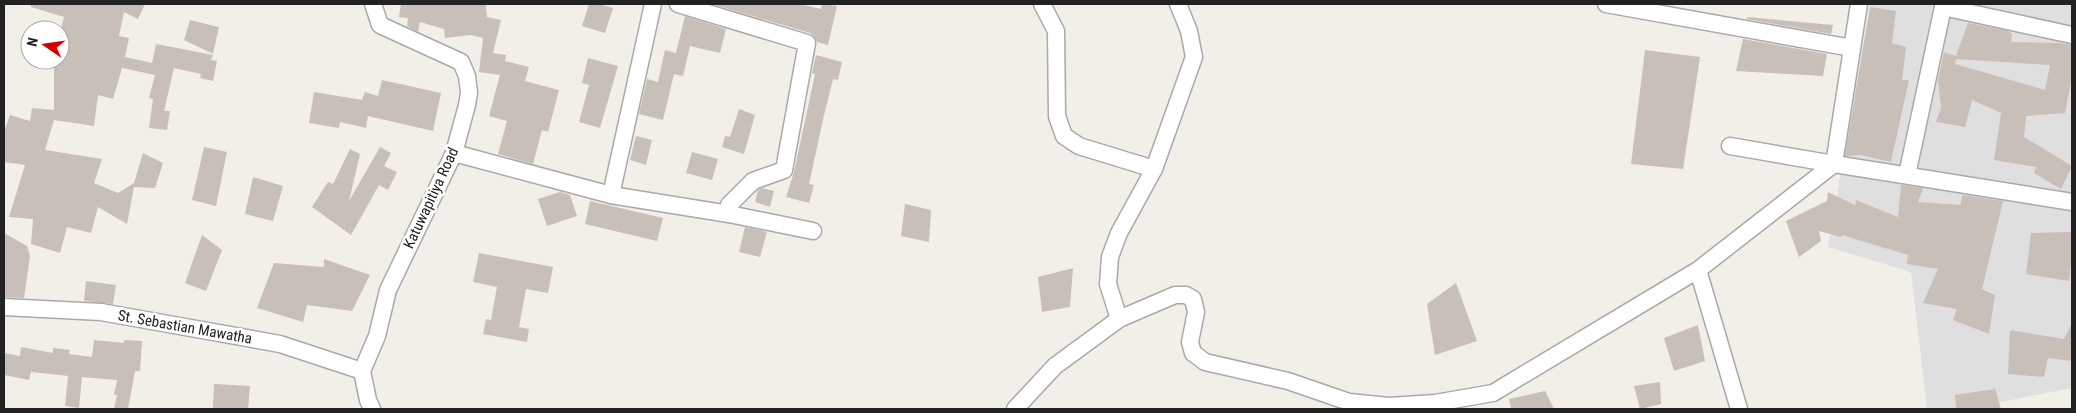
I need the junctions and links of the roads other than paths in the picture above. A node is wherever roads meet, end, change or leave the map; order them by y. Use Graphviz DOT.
graph roads {
  1 [pos="372,4"];
  2 [pos="653,4"];
  3 [pos="678,4"];
  4 [pos="1042,4"];
  5 [pos="1178,4"];
  6 [pos="1606,4"];
  7 [pos="1859,4"];
  8 [pos="2072,35"];
  9 [pos="1852,48"];
  10 [pos="1730,146"];
  11 [pos="454,153"];
  12 [pos="1834,164"];
  13 [pos="1154,169"];
  14 [pos="1907,176"];
  15 [pos="611,195"];
  16 [pos="2072,202"];
  17 [pos="729,214"];
  18 [pos="813,231"];
  19 [pos="1698,270"];
  20 [pos="4,307"];
  21 [pos="1119,319"];
  22 [pos="362,371"];
  23 [pos="372,409"];
  24 [pos="1015,409"];
  25 [pos="1739,409"];
  1 -- 11 [label="street, Katuwapitiya Road"];
  2 -- 15 [label="street"];
  3 -- 17 [label="street"];
  4 -- 13 [label="street"];
  5 -- 13 [label="street"];
  6 -- 9 [label="street"];
  7 -- 9 [label="street"];
  8 -- 14 [label="street"];
  9 -- 12 [label="street"];
  10 -- 12 [label="street"];
  11 -- 15 [label="street"];
  11 -- 22 [label="street, Katuwapitiya Road"];
  12 -- 14 [label="street"];
  12 -- 19 [label="street"];
  13 -- 21 [label="street"];
  14 -- 16 [label="street"];
  15 -- 17 [label="street"];
  17 -- 18 [label="street"];
  19 -- 21 [label="street"];
  19 -- 25 [label="street"];
  20 -- 22 [label="street, St. Sebastian Mawatha"];
  21 -- 24 [label="street"];
  22 -- 23 [label="street"];
}
